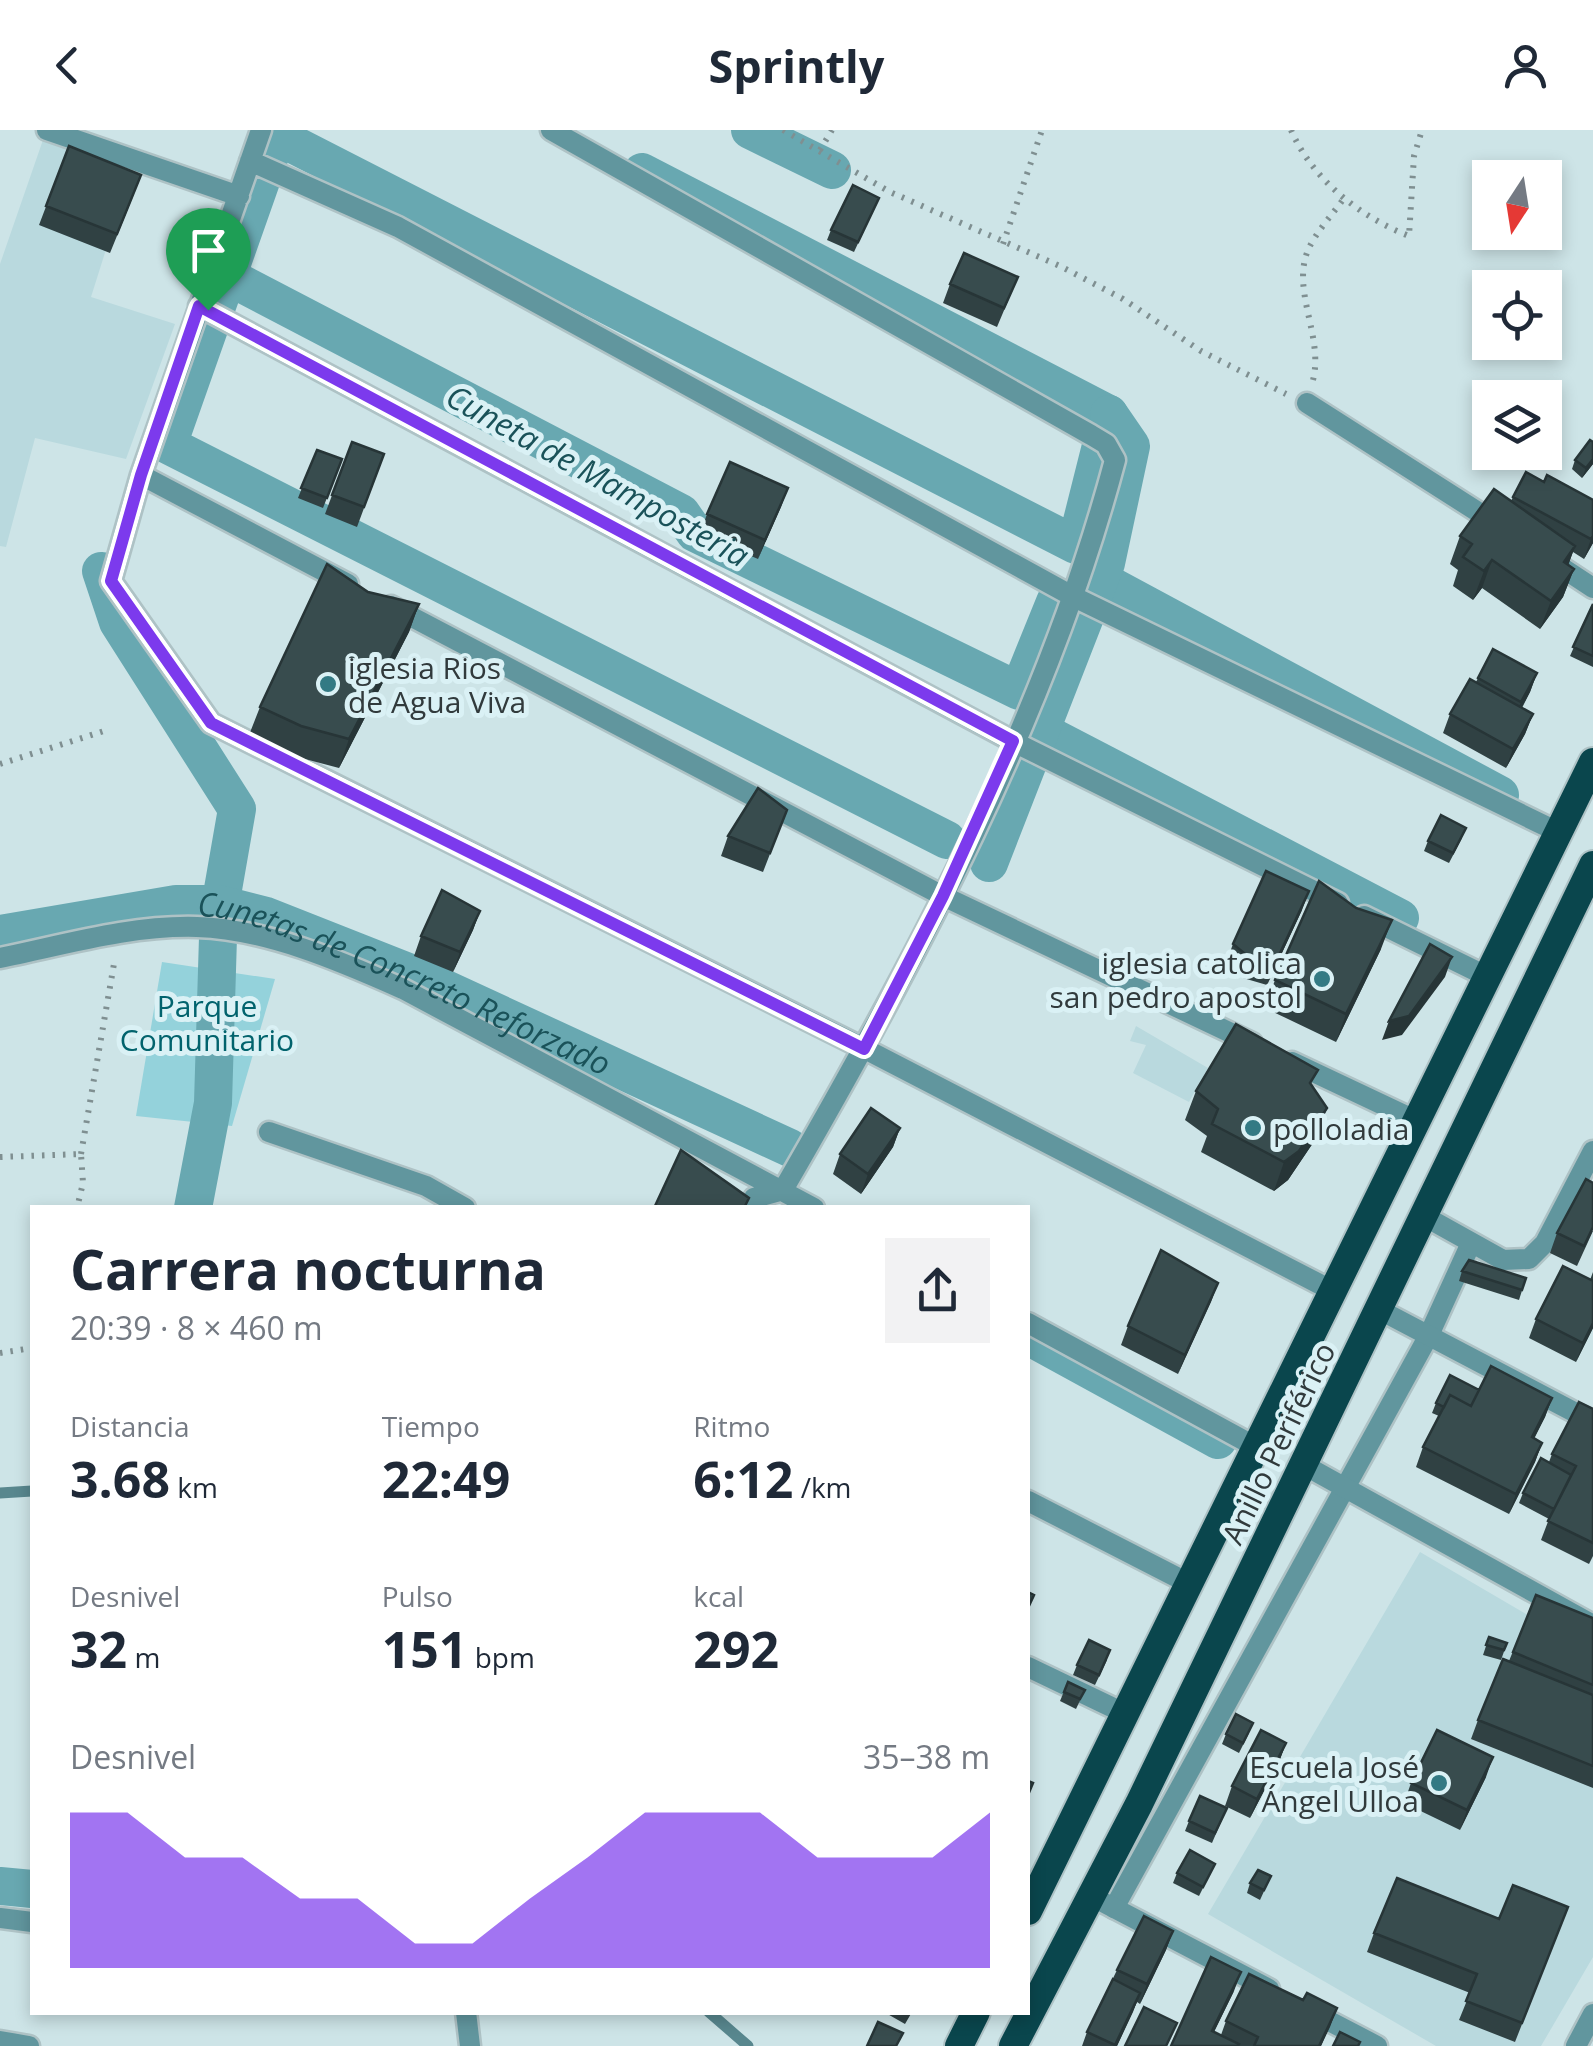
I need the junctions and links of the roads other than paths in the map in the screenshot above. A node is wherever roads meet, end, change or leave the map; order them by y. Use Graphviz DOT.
graph roads {
  1 [pos="46,130"];
  2 [pos="261,130"];
  3 [pos="551,130"];
  4 [pos="255,163"];
  5 [pos="239,196"];
  6 [pos="204,308"];
  7 [pos="1308,403"];
  8 [pos="141,475"];
  9 [pos="1593,588"];
  10 [pos="1079,599"];
  11 [pos="1017,744"];
  12 [pos="1593,762"];
  13 [pos="1560,832"];
  14 [pos="1593,865"];
  15 [pos="943,896"];
  16 [pos="0,958"];
  17 [pos="1488,977"];
  18 [pos="864,1049"];
  19 [pos="1417,1121"];
  20 [pos="269,1132"];
  21 [pos="1593,1151"];
  22 [pos="783,1190"];
  23 [pos="459,1205"];
  24 [pos="750,1205"];
  25 [pos="809,1205"];
  26 [pos="1424,1216"];
  27 [pos="1471,1242"];
  28 [pos="1332,1290"];
  29 [pos="1378,1309"];
  30 [pos="1030,1324"];
  31 [pos="1429,1335"];
  32 [pos="1593,1422"];
  33 [pos="1256,1446"];
  34 [pos="1304,1465"];
  35 [pos="1346,1488"];
  36 [pos="1030,1502"];
  37 [pos="1188,1583"];
  38 [pos="1593,1625"];
  39 [pos="1030,1667"];
  40 [pos="1126,1714"];
  41 [pos="1104,1903"];
  42 [pos="1030,1906"];
  43 [pos="0,1918"];
  44 [pos="30,1922"];
  45 [pos="1593,2014"];
  46 [pos="466,2015"];
  47 [pos="974,2015"];
  48 [pos="0,2041"];
  49 [pos="29,2046"];
  50 [pos="470,2046"];
  51 [pos="959,2046"];
  52 [pos="1013,2046"];
  53 [pos="1377,2046"];
  54 [pos="1576,2046"];
  1 -- 5 [label="street"];
  2 -- 4 [label="street"];
  3 -- 10 [label="street"];
  4 -- 5 [label="street"];
  4 -- 10 [label="street"];
  5 -- 6 [label="street"];
  6 -- 8 [label="street"];
  6 -- 11 [label="street"];
  7 -- 9 [label="street"];
  8 -- 15 [label="street"];
  8 -- 18 [label="street"];
  10 -- 11 [label="street"];
  10 -- 13 [label="street"];
  11 -- 15 [label="street"];
  11 -- 17 [label="street"];
  12 -- 13 [label="highway, Anillo Periférico"];
  13 -- 17 [label="highway, Anillo Periférico"];
  14 -- 26 [label="highway, Anillo Periférico"];
  15 -- 18 [label="street"];
  15 -- 19 [label="street"];
  16 -- 22 [label="street"];
  17 -- 19 [label="highway, Anillo Periférico"];
  18 -- 22 [label="street"];
  18 -- 28 [label="street"];
  19 -- 28 [label="highway, Anillo Periférico"];
  20 -- 23 [label="street"];
  21 -- 27 [label="street"];
  22 -- 24 [label="street"];
  22 -- 25 [label="street"];
  26 -- 27 [label="street"];
  26 -- 29 [label="highway, Anillo Periférico"];
  27 -- 31 [label="street"];
  28 -- 33 [label="highway, Anillo Periférico"];
  29 -- 31 [label="street"];
  29 -- 34 [label="highway, Anillo Periférico"];
  30 -- 33 [label="street"];
  31 -- 32 [label="street"];
  31 -- 35 [label="street"];
  33 -- 37 [label="highway, Anillo Periférico"];
  34 -- 35 [label="street"];
  34 -- 41 [label="highway, Anillo Periférico"];
  35 -- 38 [label="street"];
  35 -- 41 [label="street"];
  36 -- 37 [label="street"];
  37 -- 40 [label="highway, Anillo Periférico"];
  39 -- 40 [label="street"];
  40 -- 42 [label="highway, Anillo Periférico"];
  41 -- 52 [label="highway, Anillo Periférico"];
  41 -- 53 [label="street"];
  43 -- 44 [label="street"];
  45 -- 54 [label="street"];
  46 -- 50 [label="street"];
  47 -- 51 [label="highway"];
  48 -- 49 [label="street"];
}
